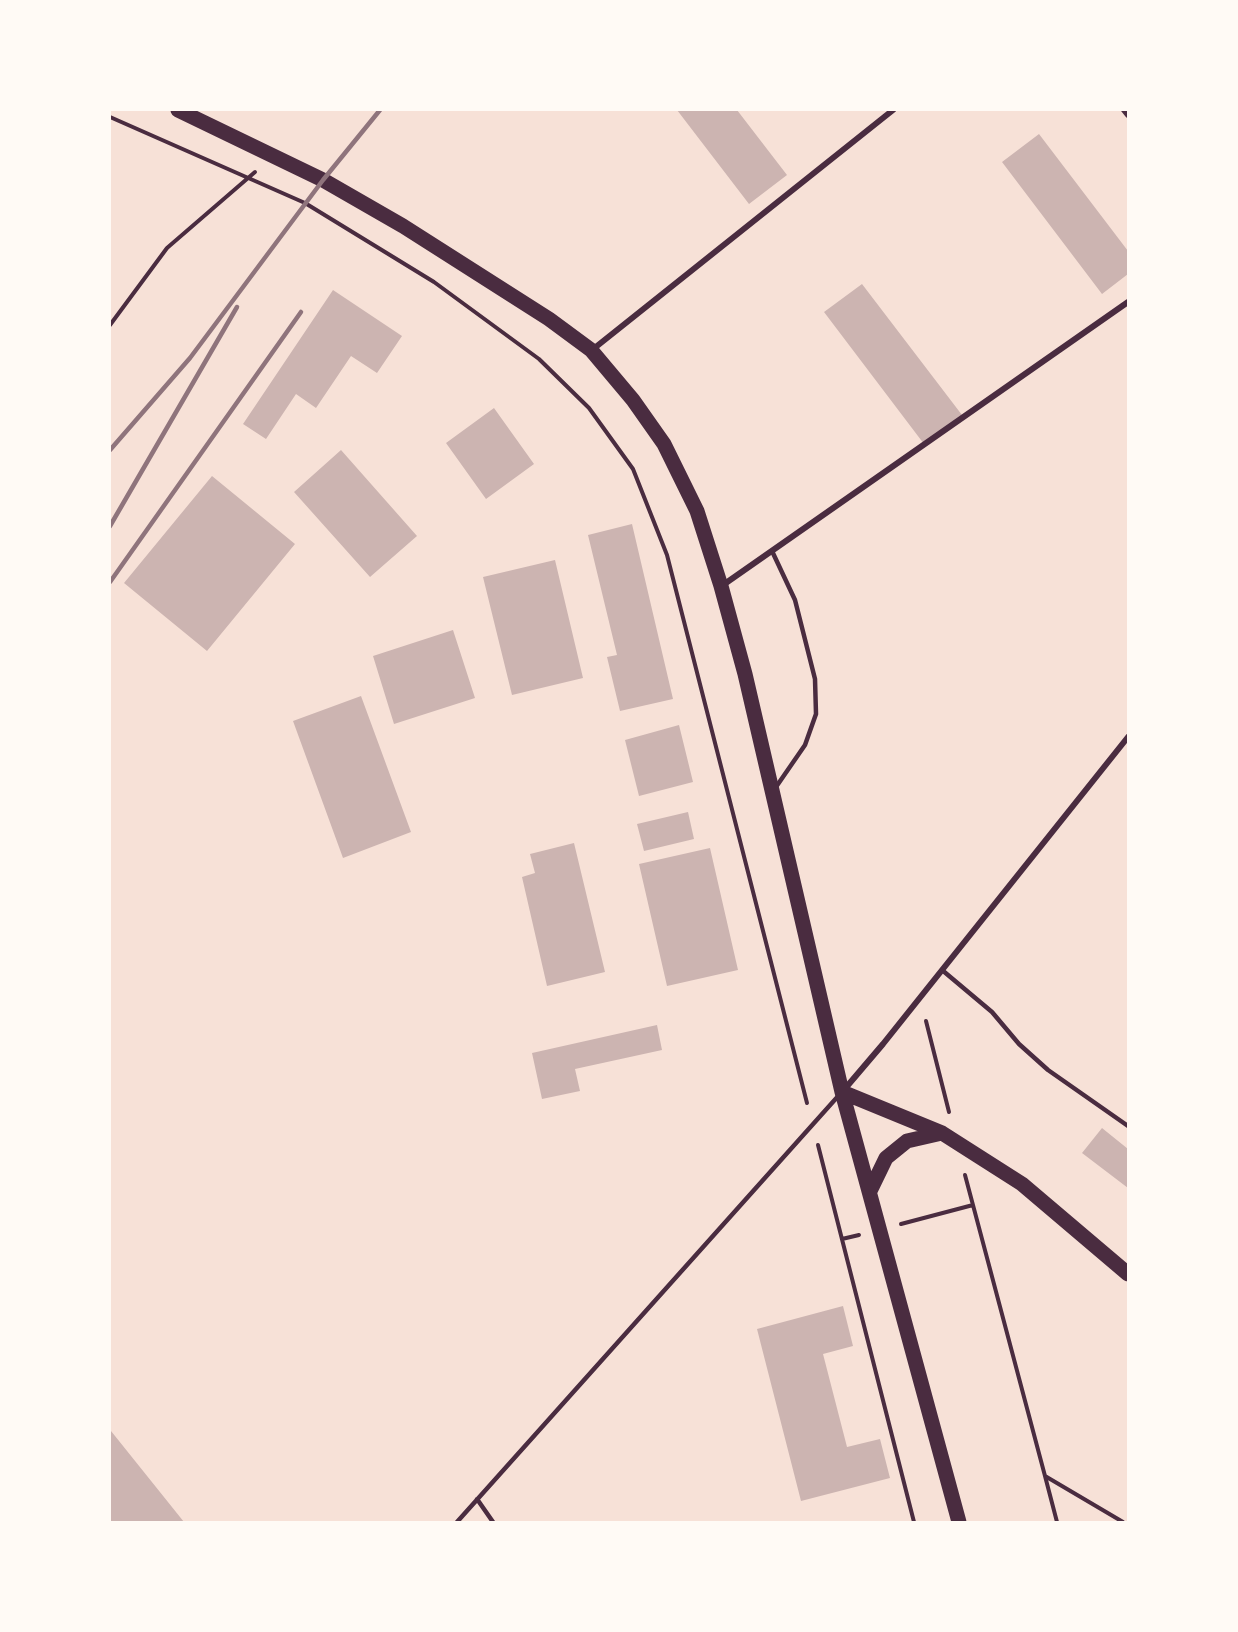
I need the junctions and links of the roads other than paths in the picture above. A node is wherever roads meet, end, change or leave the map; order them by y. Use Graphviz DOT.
graph roads {
  1 [pos="178,110"];
  2 [pos="893,110"];
  3 [pos="1124,110"];
  4 [pos="1128,115"];
  5 [pos="1128,302"];
  6 [pos="591,350"];
  7 [pos="772,551"];
  8 [pos="721,586"];
  9 [pos="1128,736"];
  10 [pos="772,792"];
  11 [pos="942,970"];
  12 [pos="842,1092"];
  13 [pos="1128,1126"];
  14 [pos="942,1133"];
  15 [pos="870,1191"];
  16 [pos="1128,1275"];
  17 [pos="477,1499"];
  18 [pos="457,1522"];
  19 [pos="493,1522"];
  20 [pos="959,1522"];
  1 -- 6 [label="main road"];
  2 -- 6 [label="street"];
  3 -- 4 [label="street"];
  5 -- 7 [label="street"];
  6 -- 8 [label="main road"];
  7 -- 8 [label="street"];
  7 -- 10 [label="lane"];
  8 -- 10 [label="main road"];
  9 -- 11 [label="street"];
  10 -- 12 [label="main road"];
  11 -- 12 [label="street"];
  11 -- 13 [label="lane"];
  12 -- 14 [label="main road"];
  12 -- 15 [label="main road"];
  12 -- 17 [label="lane"];
  14 -- 15 [label="main road"];
  14 -- 16 [label="main road"];
  15 -- 20 [label="main road"];
  17 -- 18 [label="lane"];
  17 -- 19 [label="lane"];
}
